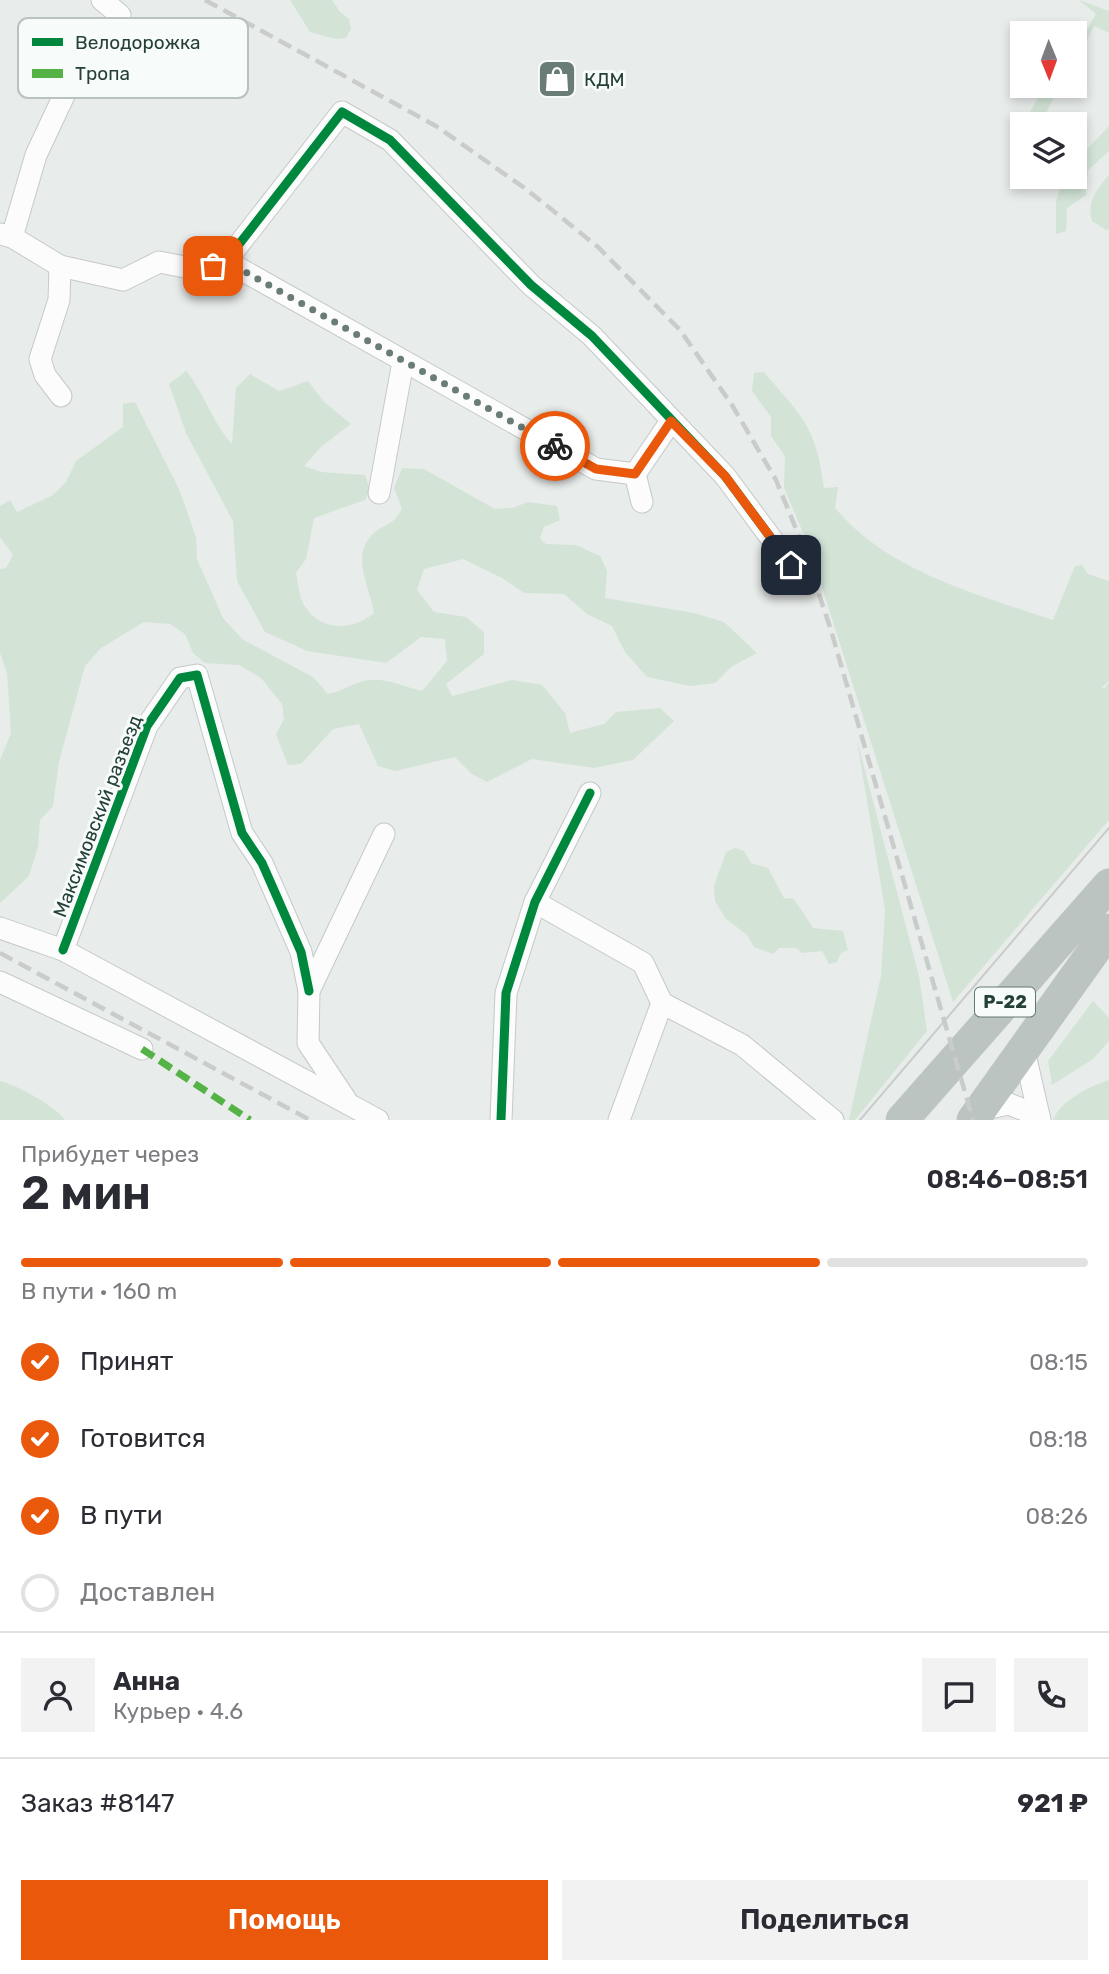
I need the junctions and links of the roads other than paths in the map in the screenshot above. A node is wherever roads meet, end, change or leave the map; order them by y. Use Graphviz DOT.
graph roads {
  1 [pos="102,0"];
  2 [pos="118,18"];
  3 [pos="63,98"];
  4 [pos="6,235"];
  5 [pos="226,261"];
  6 [pos="60,266"];
  7 [pos="403,362"];
  8 [pos="61,396"];
  9 [pos="671,421"];
  10 [pos="635,474"];
  11 [pos="379,493"];
  12 [pos="642,502"];
  13 [pos="791,565"];
  14 [pos="590,793"];
  15 [pos="384,834"];
  16 [pos="1109,885"];
  17 [pos="535,902"];
  18 [pos="0,928"];
  19 [pos="1109,929"];
  20 [pos="63,950"];
  21 [pos="0,982"];
  22 [pos="309,991"];
  23 [pos="662,1003"];
  24 [pos="142,1049"];
  25 [pos="1024,1050"];
  26 [pos="349,1105"];
  27 [pos="976,1115"];
  28 [pos="1040,1118"];
  29 [pos="378,1120"];
  30 [pos="502,1120"];
  31 [pos="620,1120"];
  32 [pos="833,1120"];
  33 [pos="902,1120"];
  1 -- 2 [label="street"];
  3 -- 4 [label="street"];
  4 -- 6 [label="street"];
  5 -- 6 [label="street"];
  5 -- 7 [label="street"];
  5 -- 9 [label="street"];
  6 -- 8 [label="street"];
  7 -- 10 [label="street"];
  7 -- 11 [label="street"];
  9 -- 10 [label="street"];
  9 -- 13 [label="street"];
  10 -- 12 [label="street"];
  14 -- 17 [label="street"];
  15 -- 22 [label="street, Максимовский разъезд"];
  16 -- 33 [label="highway, Р-22"];
  17 -- 23 [label="street"];
  17 -- 30 [label="street"];
  18 -- 20 [label="street, Максимовский разъезд"];
  19 -- 25 [label="highway, Р-22"];
  20 -- 22 [label="street, Максимовский разъезд"];
  20 -- 26 [label="street, Максимовский разъезд"];
  21 -- 24 [label="street"];
  22 -- 26 [label="street, Максимовский разъезд"];
  23 -- 31 [label="street"];
  23 -- 32 [label="street"];
  25 -- 27 [label="highway, Р-22"];
  25 -- 28 [label="street"];
  26 -- 29 [label="street, Максимовский разъезд"];
  27 -- 28 [label="street"];
}
